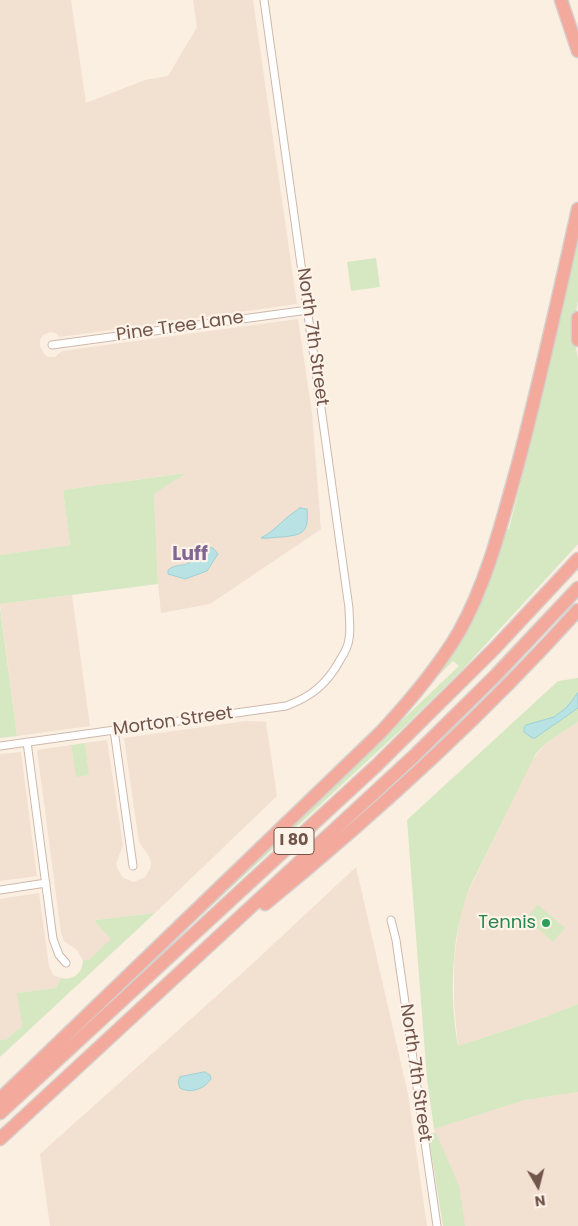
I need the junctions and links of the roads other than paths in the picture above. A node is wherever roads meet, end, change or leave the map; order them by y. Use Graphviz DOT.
graph roads {
  1 [pos="264,0"];
  2 [pos="562,0"];
  3 [pos="578,32"];
  4 [pos="578,52"];
  5 [pos="578,209"];
  6 [pos="308,310"];
  7 [pos="578,318"];
  8 [pos="578,340"];
  9 [pos="52,345"];
  10 [pos="578,560"];
  11 [pos="578,588"];
  12 [pos="578,610"];
  13 [pos="578,617"];
  14 [pos="562,627"];
  15 [pos="334,672"];
  16 [pos="114,730"];
  17 [pos="27,742"];
  18 [pos="0,746"];
  19 [pos="133,866"];
  20 [pos="46,883"];
  21 [pos="0,890"];
  22 [pos="391,920"];
  23 [pos="66,963"];
  24 [pos="166,986"];
  25 [pos="0,1099"];
  26 [pos="0,1114"];
  27 [pos="0,1138"];
  28 [pos="437,1226"];
  1 -- 6 [label="street, North 7th Street"];
  2 -- 3 [label="highway"];
  2 -- 4 [label="highway"];
  5 -- 25 [label="highway"];
  6 -- 9 [label="street, Pine Tree Lane"];
  6 -- 15 [label="street, North 7th Street"];
  7 -- 8 [label="highway"];
  10 -- 26 [label="highway, I 80"];
  11 -- 24 [label="highway, I 80"];
  12 -- 14 [label="highway"];
  13 -- 14 [label="highway"];
  14 -- 24 [label="highway"];
  15 -- 16 [label="street, Morton Street"];
  16 -- 17 [label="street, Morton Street"];
  16 -- 19 [label="street"];
  17 -- 18 [label="street, Morton Street"];
  17 -- 20 [label="street"];
  20 -- 21 [label="street"];
  20 -- 23 [label="street"];
  22 -- 28 [label="street, North 7th Street"];
  24 -- 27 [label="highway, I 80"];
}
